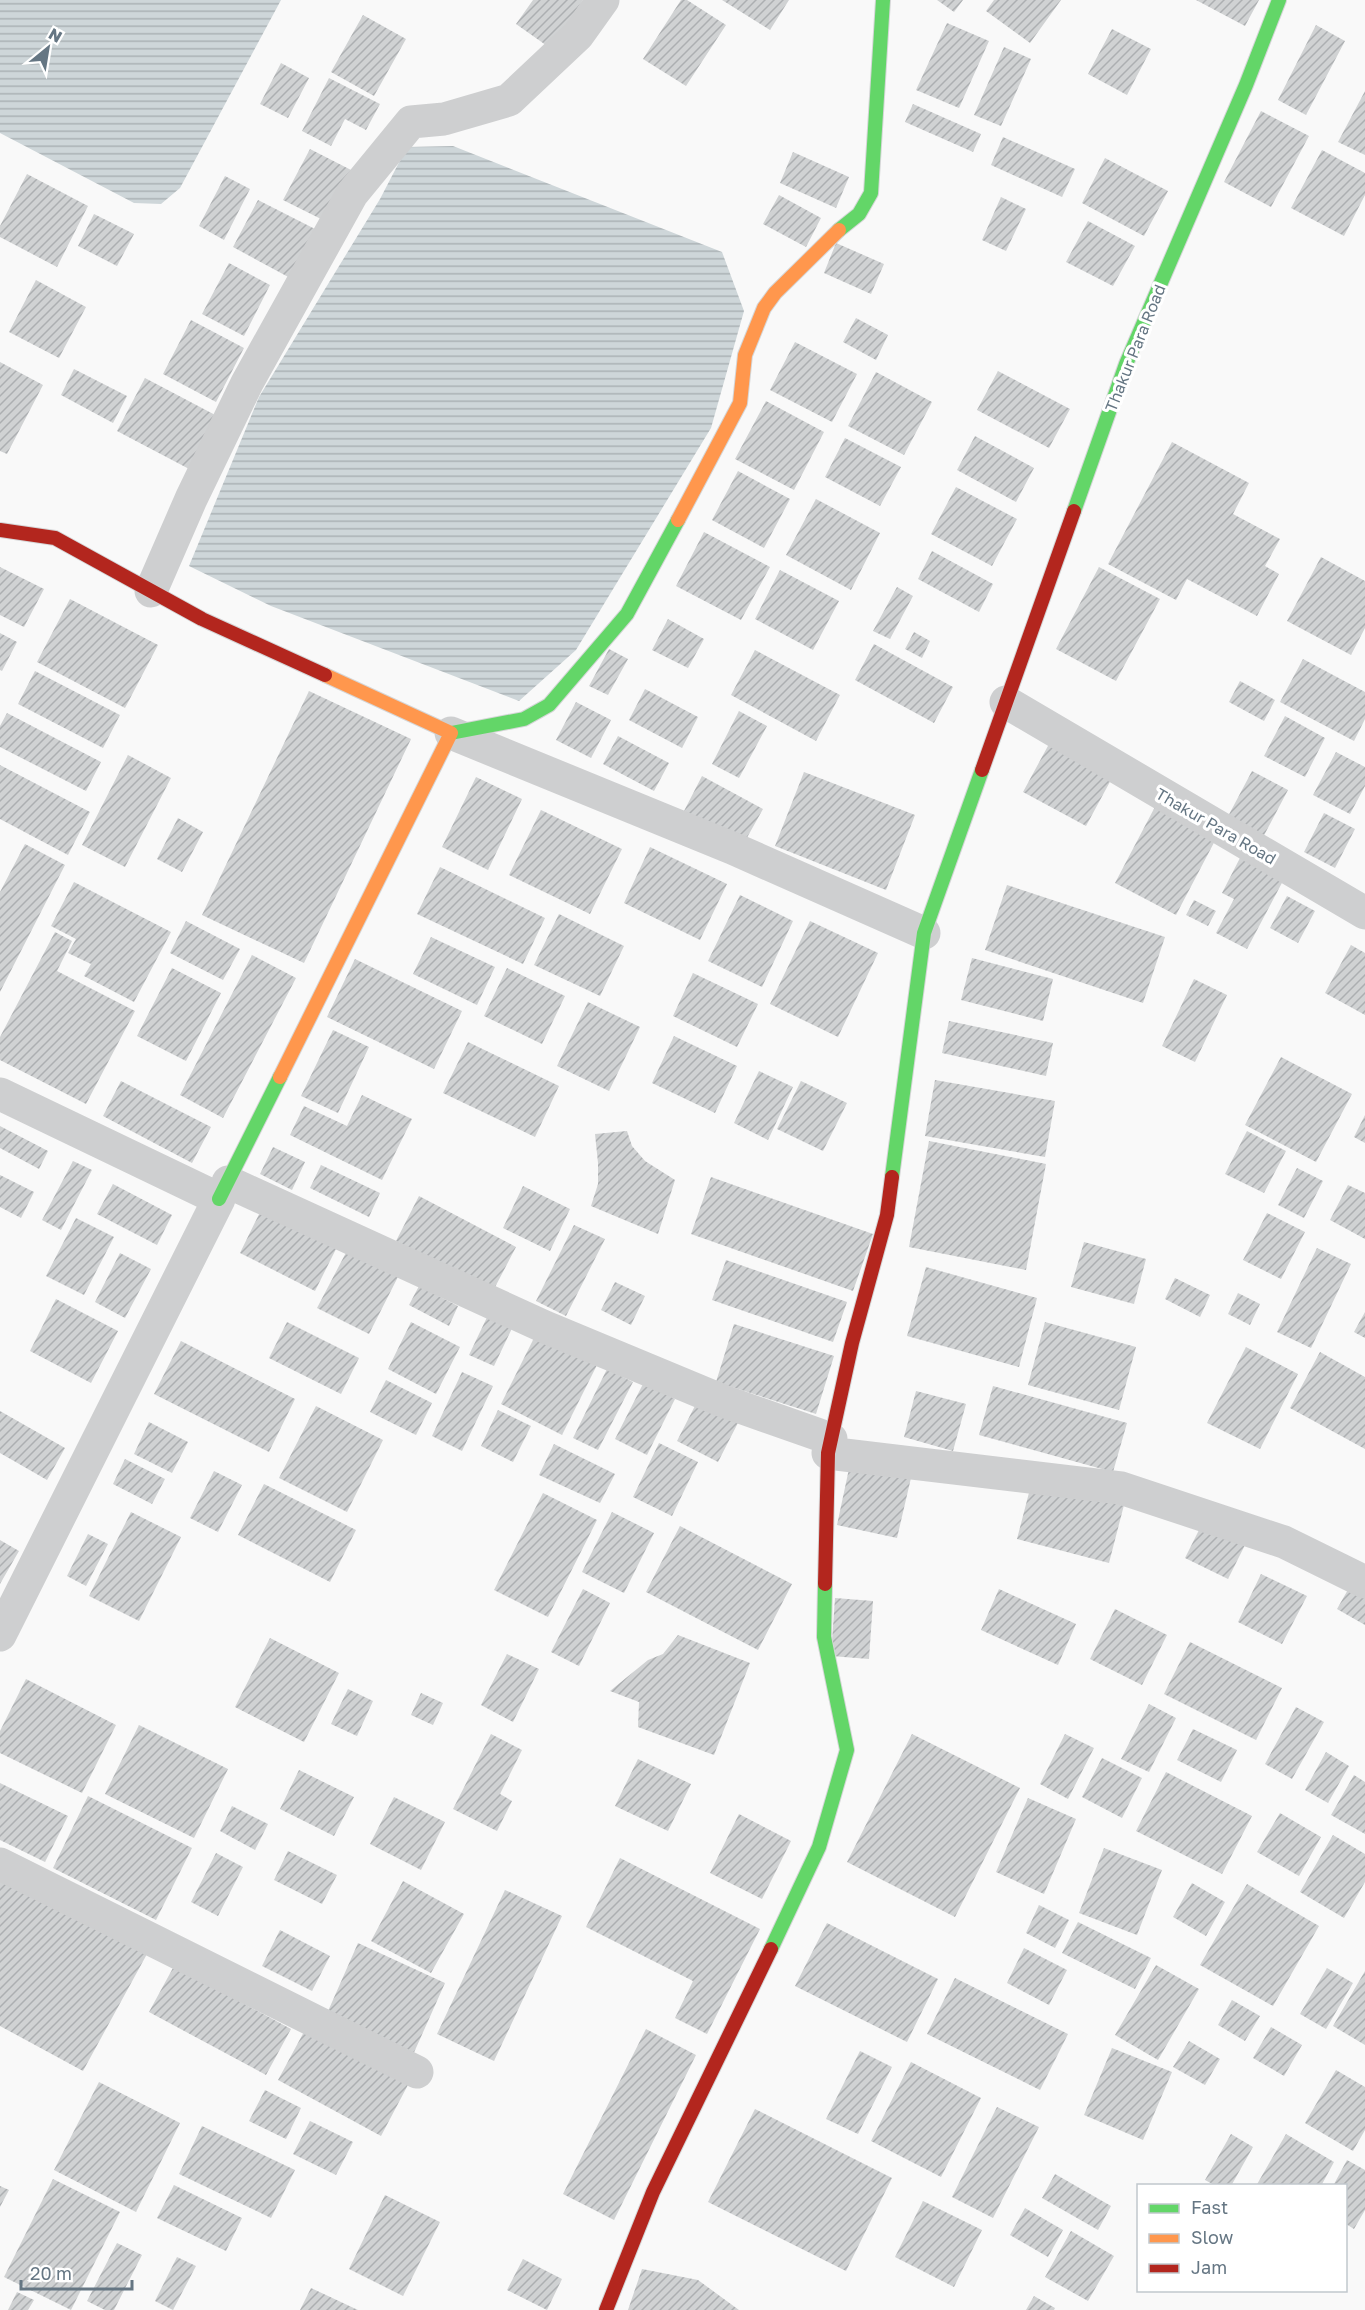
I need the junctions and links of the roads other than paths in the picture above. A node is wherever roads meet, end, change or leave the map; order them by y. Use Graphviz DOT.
graph roads {
  1 [pos="603,0"];
  2 [pos="882,0"];
  3 [pos="1279,0"];
  4 [pos="0,530"];
  5 [pos="151,591"];
  6 [pos="1006,702"];
  7 [pos="451,733"];
  8 [pos="1365,913"];
  9 [pos="924,933"];
  10 [pos="0,1094"];
  11 [pos="223,1191"];
  12 [pos="830,1447"];
  13 [pos="1365,1582"];
  14 [pos="0,1635"];
  15 [pos="0,1864"];
  16 [pos="417,2072"];
  17 [pos="606,2310"];
  1 -- 5 [label="street"];
  2 -- 7 [label="street"];
  3 -- 6 [label="street, Thakur Para Road"];
  4 -- 5 [label="street"];
  5 -- 7 [label="street"];
  6 -- 8 [label="street, Thakur Para Road"];
  6 -- 9 [label="street, Thakur Para Road"];
  7 -- 9 [label="street"];
  7 -- 11 [label="street"];
  9 -- 12 [label="street, Thakur Para Road"];
  10 -- 11 [label="street"];
  11 -- 12 [label="street"];
  11 -- 14 [label="street"];
  12 -- 13 [label="street"];
  12 -- 17 [label="street, Thakur Para Road"];
  15 -- 16 [label="street"];
}
